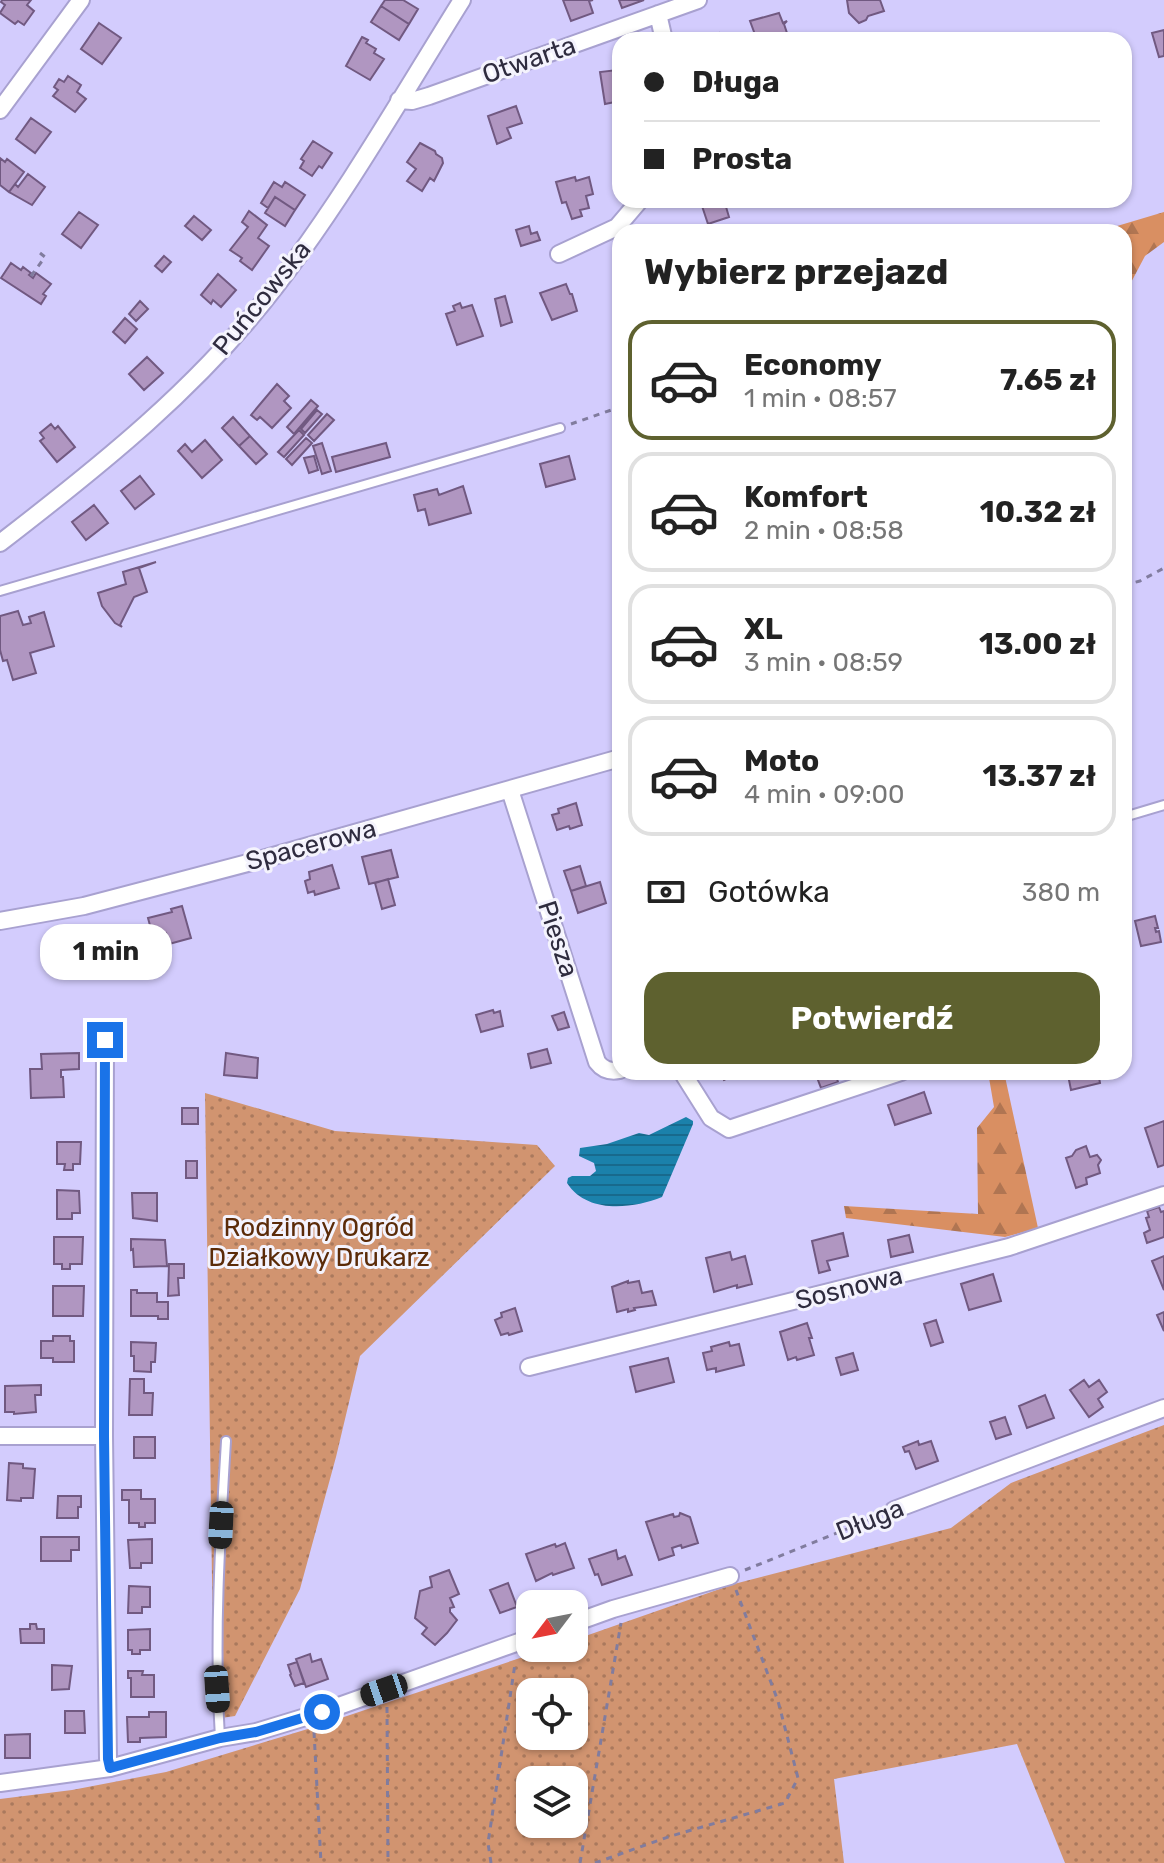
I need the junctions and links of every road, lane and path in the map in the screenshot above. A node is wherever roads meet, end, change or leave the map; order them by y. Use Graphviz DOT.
graph roads {
  1 [pos="81,0"];
  2 [pos="462,0"];
  3 [pos="698,0"];
  4 [pos="658,14"];
  5 [pos="662,32"];
  6 [pos="399,100"];
  7 [pos="0,110"];
  8 [pos="633,208"];
  9 [pos="620,224"];
  10 [pos="612,229"];
  11 [pos="43,248"];
  12 [pos="559,254"];
  13 [pos="31,276"];
  14 [pos="612,410"];
  15 [pos="560,428"];
  16 [pos="0,543"];
  17 [pos="1164,568"];
  18 [pos="1132,583"];
  19 [pos="0,591"];
  20 [pos="612,760"];
  21 [pos="510,790"];
  22 [pos="1164,805"];
  23 [pos="1132,815"];
  24 [pos="0,921"];
  25 [pos="105,1040"];
  26 [pos="612,1070"];
  27 [pos="687,1080"];
  28 [pos="877,1080"];
  29 [pos="1164,1195"];
  30 [pos="529,1367"];
  31 [pos="1164,1408"];
  32 [pos="0,1436"];
  33 [pos="104,1436"];
  34 [pos="226,1441"];
  35 [pos="894,1510"];
  36 [pos="730,1576"];
  37 [pos="613,1609"];
  38 [pos="588,1618"];
  39 [pos="516,1643"];
  40 [pos="515,1664"];
  41 [pos="384,1690"];
  42 [pos="314,1732"];
  43 [pos="220,1738"];
  44 [pos="110,1768"];
  45 [pos="0,1783"];
  46 [pos="321,1863"];
  47 [pos="388,1863"];
  48 [pos="491,1863"];
  49 [pos="580,1863"];
  50 [pos="595,1863"];
  1 -- 7 [label="street"];
  2 -- 6 [label="street, Puńcowska"];
  3 -- 4 [label="street, Otwarta"];
  4 -- 5 [label="street"];
  4 -- 6 [label="street, Otwarta"];
  6 -- 16 [label="street, Puńcowska"];
  8 -- 9 [label="street"];
  10 -- 12 [label="street"];
  11 -- 13 [label="path"];
  14 -- 15 [label="path"];
  15 -- 19 [label="lane"];
  17 -- 18 [label="path"];
  20 -- 21 [label="street, Spacerowa"];
  21 -- 24 [label="street, Spacerowa"];
  21 -- 26 [label="street, Piesza"];
  22 -- 23 [label="lane"];
  25 -- 33 [label="street"];
  27 -- 28 [label="street"];
  29 -- 30 [label="street, Sosnowa"];
  31 -- 35 [label="street, Długa"];
  32 -- 33 [label="street"];
  33 -- 44 [label="street"];
  34 -- 43 [label="lane"];
  35 -- 36 [label="path, Długa"];
  36 -- 37 [label="street"];
  36 -- 50 [label="path"];
  37 -- 38 [label="street"];
  37 -- 49 [label="path"];
  39 -- 41 [label="street"];
  40 -- 48 [label="path"];
  41 -- 43 [label="street"];
  41 -- 47 [label="path"];
  42 -- 46 [label="path"];
  43 -- 44 [label="street"];
  44 -- 45 [label="street"];
}
